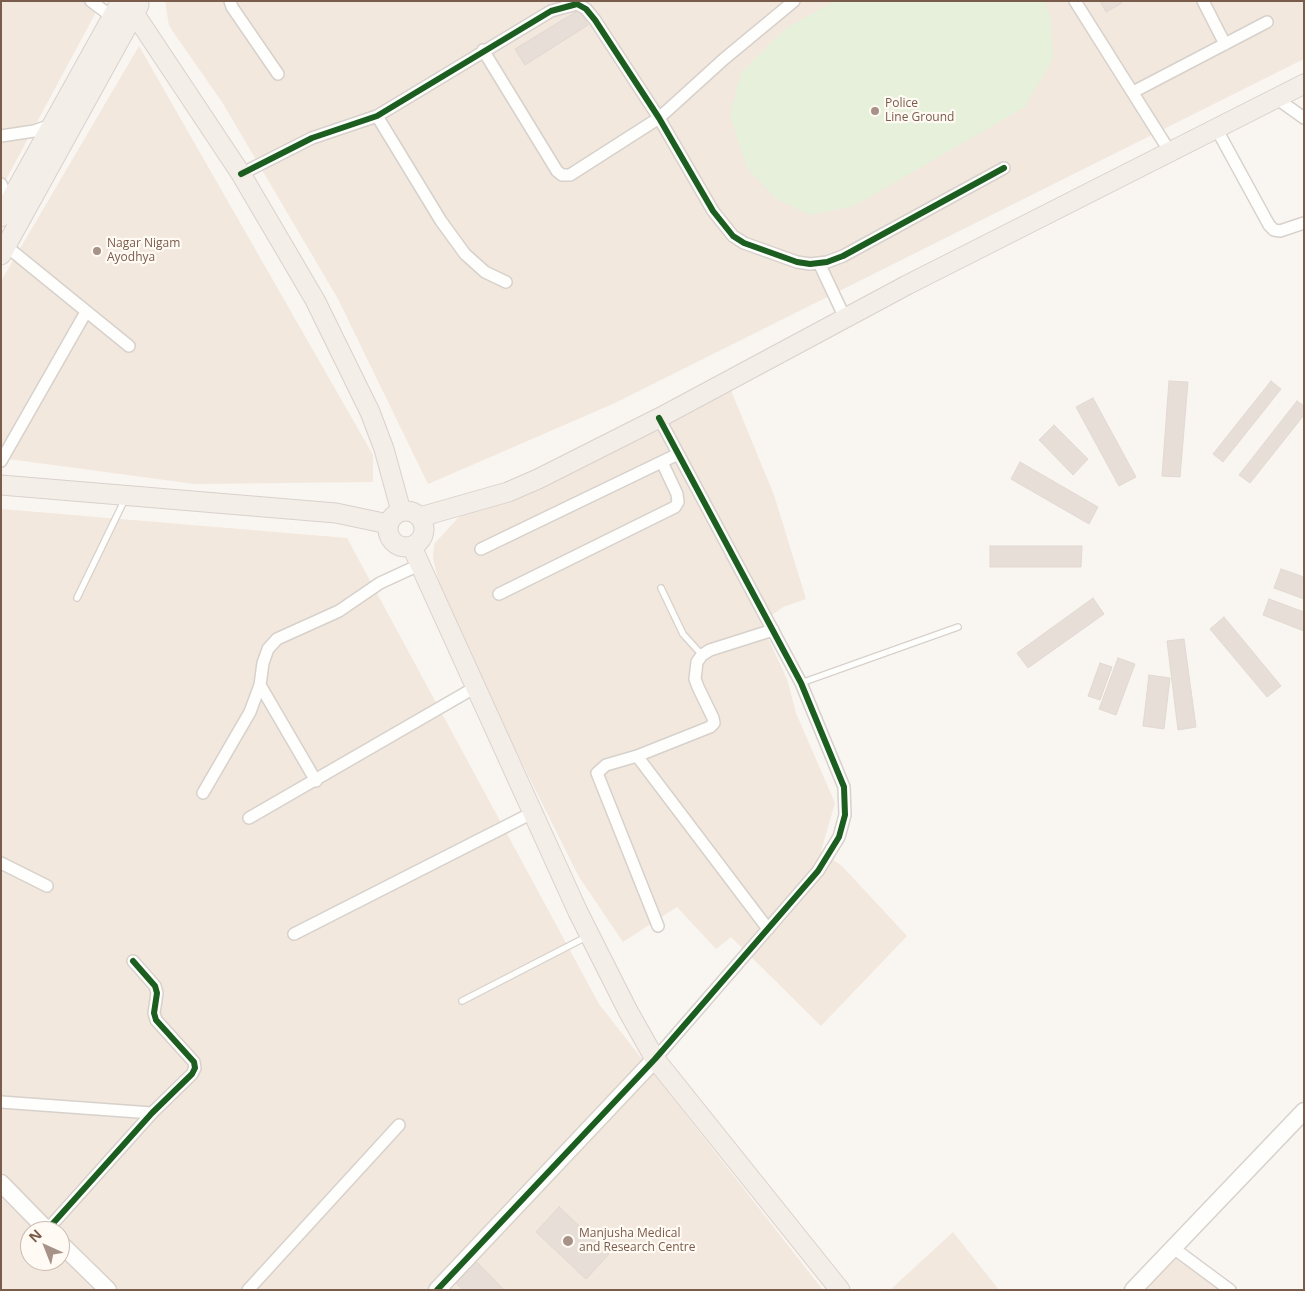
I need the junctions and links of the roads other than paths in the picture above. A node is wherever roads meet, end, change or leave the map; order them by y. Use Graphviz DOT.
graph roads {
  1 [pos="91,1"];
  2 [pos="230,1"];
  3 [pos="794,1"];
  4 [pos="1075,1"];
  5 [pos="1203,1"];
  6 [pos="127,7"];
  7 [pos="1267,22"];
  8 [pos="1225,44"];
  9 [pos="483,50"];
  10 [pos="278,74"];
  11 [pos="1304,84"];
  12 [pos="1133,92"];
  13 [pos="1276,98"];
  14 [pos="377,116"];
  15 [pos="659,118"];
  16 [pos="1304,118"];
  17 [pos="51,125"];
  18 [pos="1216,128"];
  19 [pos="1,136"];
  20 [pos="1170,152"];
  21 [pos="1004,168"];
  22 [pos="241,174"];
  23 [pos="1,184"];
  24 [pos="5,210"];
  25 [pos="1304,223"];
  26 [pos="4,251"];
  27 [pos="819,263"];
  28 [pos="506,282"];
  29 [pos="86,312"];
  30 [pos="845,318"];
  31 [pos="129,346"];
  32 [pos="659,418"];
  33 [pos="678,454"];
  34 [pos="1,461"];
  35 [pos="662,462"];
  36 [pos="1,485"];
  37 [pos="127,494"];
  38 [pos="420,517"];
  39 [pos="395,518"];
  40 [pos="412,547"];
  41 [pos="481,549"];
  42 [pos="419,564"];
  43 [pos="661,588"];
  44 [pos="499,594"];
  45 [pos="76,598"];
  46 [pos="958,627"];
  47 [pos="773,630"];
  48 [pos="702,655"];
  49 [pos="802,683"];
  50 [pos="260,685"];
  51 [pos="474,688"];
  52 [pos="637,756"];
  53 [pos="316,781"];
  54 [pos="203,793"];
  55 [pos="532,814"];
  56 [pos="249,818"];
  57 [pos="1,863"];
  58 [pos="47,886"];
  59 [pos="658,926"];
  60 [pos="768,930"];
  61 [pos="294,934"];
  62 [pos="590,935"];
  63 [pos="133,961"];
  64 [pos="462,1001"];
  65 [pos="655,1059"];
  66 [pos="1,1102"];
  67 [pos="1304,1111"];
  68 [pos="152,1113"];
  69 [pos="399,1124"];
  70 [pos="1,1183"];
  71 [pos="39,1221"];
  72 [pos="56,1221"];
  73 [pos="1172,1248"];
  74 [pos="70,1253"];
  75 [pos="108,1290"];
  76 [pos="248,1290"];
  77 [pos="437,1290"];
  78 [pos="840,1290"];
  79 [pos="1132,1290"];
  80 [pos="1230,1290"];
  1 -- 6 [label="street"];
  2 -- 10 [label="street"];
  3 -- 15 [label="street"];
  4 -- 12 [label="street"];
  5 -- 8 [label="street"];
  6 -- 17 [label="main road"];
  6 -- 22 [label="main road"];
  6 -- 26 [label="main road"];
  7 -- 8 [label="street"];
  8 -- 12 [label="street"];
  9 -- 14 [label="street"];
  9 -- 15 [label="street"];
  9 -- 15 [label="street"];
  11 -- 13 [label="main road"];
  12 -- 20 [label="street"];
  13 -- 16 [label="street"];
  13 -- 18 [label="main road"];
  14 -- 22 [label="street"];
  14 -- 28 [label="street"];
  15 -- 27 [label="street"];
  17 -- 19 [label="street"];
  17 -- 24 [label="main road"];
  18 -- 20 [label="main road"];
  18 -- 25 [label="street"];
  20 -- 30 [label="main road"];
  21 -- 27 [label="street"];
  22 -- 39 [label="main road"];
  23 -- 24 [label="street"];
  26 -- 29 [label="street"];
  27 -- 30 [label="street"];
  29 -- 31 [label="street"];
  29 -- 34 [label="street"];
  30 -- 32 [label="main road"];
  32 -- 33 [label="street"];
  32 -- 38 [label="main road"];
  33 -- 35 [label="street"];
  33 -- 47 [label="street"];
  35 -- 41 [label="street"];
  35 -- 44 [label="street"];
  36 -- 37 [label="main road"];
  37 -- 39 [label="main road"];
  37 -- 45 [label="lane"];
  38 -- 39 [label="main road"];
  38 -- 40 [label="main road"];
  39 -- 40 [label="main road"];
  40 -- 42 [label="main road"];
  42 -- 50 [label="street"];
  42 -- 51 [label="main road"];
  43 -- 48 [label="lane"];
  46 -- 49 [label="lane"];
  47 -- 48 [label="street"];
  47 -- 49 [label="street"];
  48 -- 52 [label="street"];
  49 -- 60 [label="street"];
  50 -- 53 [label="street"];
  50 -- 54 [label="street"];
  51 -- 53 [label="street"];
  51 -- 55 [label="main road"];
  52 -- 59 [label="street"];
  52 -- 60 [label="street"];
  53 -- 56 [label="street"];
  55 -- 61 [label="street"];
  55 -- 62 [label="main road"];
  57 -- 58 [label="street"];
  60 -- 65 [label="street"];
  62 -- 64 [label="lane"];
  62 -- 65 [label="main road"];
  63 -- 68 [label="street"];
  65 -- 77 [label="street"];
  65 -- 78 [label="main road"];
  66 -- 68 [label="street"];
  67 -- 73 [label="street"];
  68 -- 72 [label="street"];
  69 -- 76 [label="street"];
  70 -- 71 [label="street"];
  73 -- 79 [label="street"];
  73 -- 80 [label="street"];
  74 -- 75 [label="street"];
}
